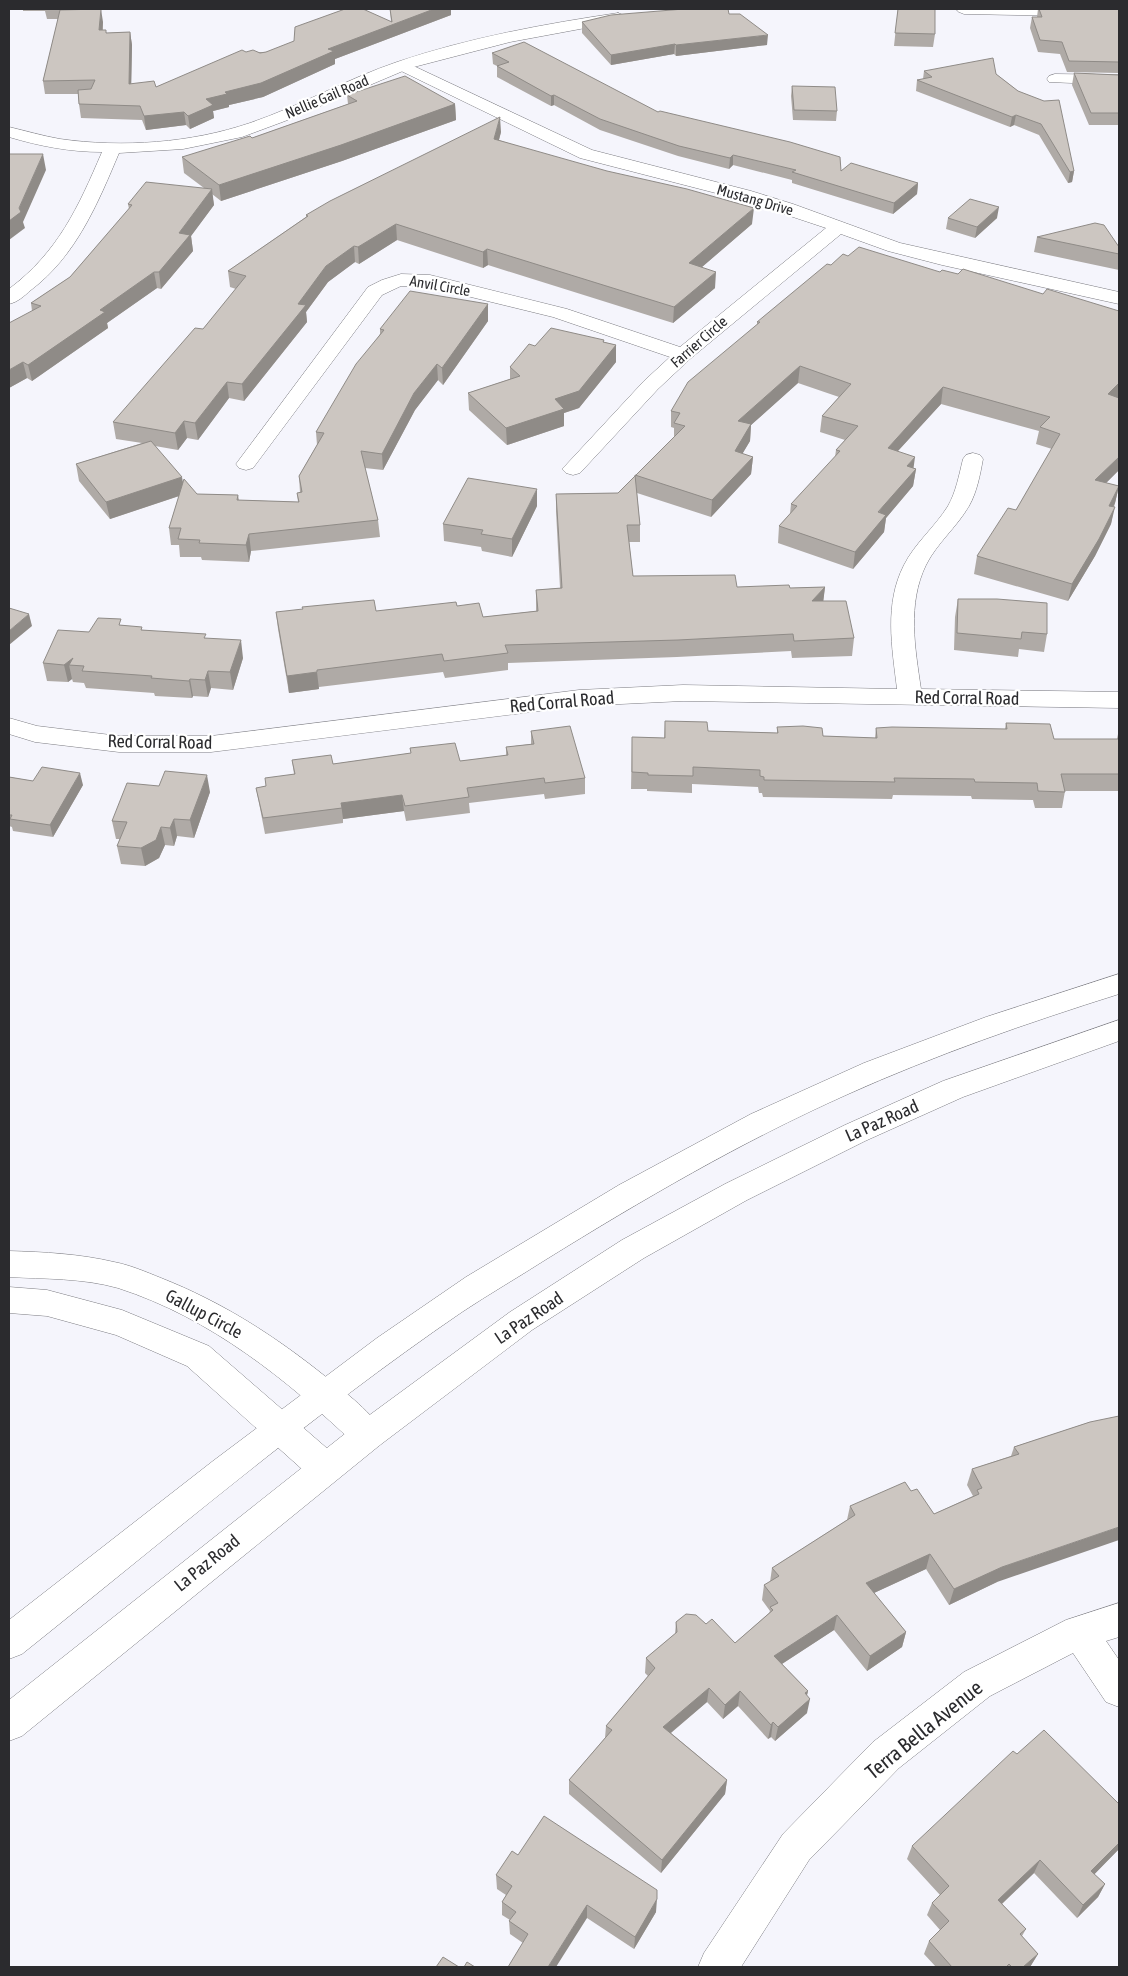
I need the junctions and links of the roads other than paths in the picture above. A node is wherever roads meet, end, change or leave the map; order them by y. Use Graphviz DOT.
graph roads {
  1 [pos="964,9"];
  2 [pos="988,9"];
  3 [pos="1119,12"];
  4 [pos="632,16"];
  5 [pos="403,66"];
  6 [pos="1055,79"];
  7 [pos="1119,80"];
  8 [pos="9,132"];
  9 [pos="112,148"];
  10 [pos="838,227"];
  11 [pos="9,298"];
  12 [pos="1119,298"];
  13 [pos="683,355"];
  14 [pos="973,459"];
  15 [pos="246,464"];
  16 [pos="573,469"];
  17 [pos="910,698"];
  18 [pos="1119,700"];
  19 [pos="9,726"];
  20 [pos="1119,984"];
  21 [pos="1119,1030"];
  22 [pos="9,1264"];
  23 [pos="9,1300"];
  24 [pos="325,1395"];
  25 [pos="280,1428"];
  26 [pos="368,1435"];
  27 [pos="325,1468"];
  28 [pos="1119,1620"];
  29 [pos="1079,1632"];
  30 [pos="9,1642"];
  31 [pos="1119,1690"];
  32 [pos="9,1723"];
  33 [pos="718,1967"];
  1 -- 2 [label="street"];
  2 -- 3 [label="street"];
  4 -- 5 [label="street, Nellie Gail Road"];
  5 -- 9 [label="street, Nellie Gail Road"];
  5 -- 10 [label="street, Mustang Drive"];
  6 -- 7 [label="street"];
  8 -- 9 [label="street, Nellie Gail Road"];
  9 -- 11 [label="street"];
  10 -- 12 [label="street, Mustang Drive"];
  10 -- 13 [label="street, Farrier Circle"];
  13 -- 15 [label="street, Anvil Circle"];
  13 -- 16 [label="street, Farrier Circle"];
  14 -- 17 [label="street"];
  17 -- 18 [label="street, Red Corral Road"];
  17 -- 19 [label="street, Red Corral Road"];
  20 -- 24 [label="street"];
  21 -- 26 [label="street, La Paz Road"];
  22 -- 24 [label="street, Gallup Circle"];
  23 -- 25 [label="street"];
  24 -- 25 [label="street"];
  24 -- 26 [label="street, Gallup Circle"];
  25 -- 27 [label="street"];
  25 -- 30 [label="street"];
  26 -- 27 [label="street, La Paz Road"];
  27 -- 32 [label="street, La Paz Road"];
  28 -- 29 [label="street, Terra Bella Avenue"];
  29 -- 31 [label="street"];
  29 -- 33 [label="street, Terra Bella Avenue"];
}
